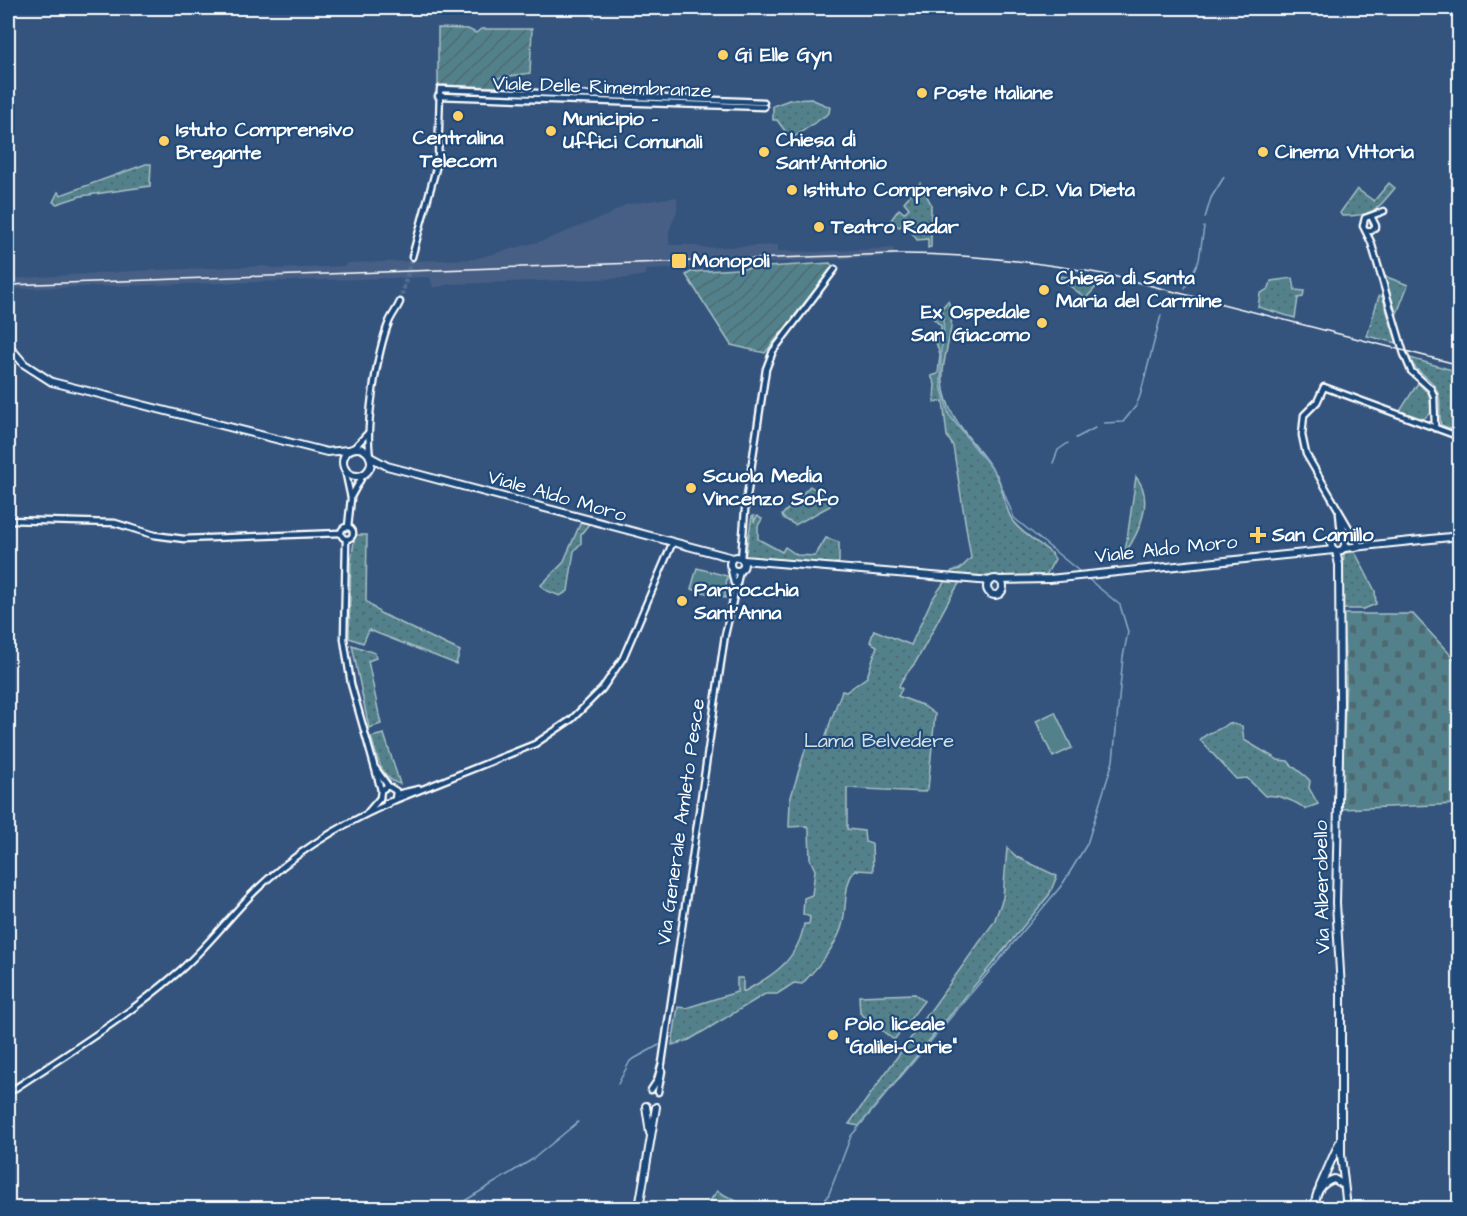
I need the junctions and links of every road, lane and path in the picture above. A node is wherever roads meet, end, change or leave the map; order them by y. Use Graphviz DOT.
graph roads {
  1 [pos="438,96"];
  2 [pos="1372,218"];
  3 [pos="1376,223"];
  4 [pos="1366,230"];
  5 [pos="1373,230"];
  6 [pos="1374,249"];
  7 [pos="412,257"];
  8 [pos="836,269"];
  9 [pos="400,302"];
  10 [pos="8,345"];
  11 [pos="1436,407"];
  12 [pos="1427,425"];
  13 [pos="1435,428"];
  14 [pos="368,433"];
  15 [pos="1460,437"];
  16 [pos="351,449"];
  17 [pos="327,452"];
  18 [pos="370,457"];
  19 [pos="387,466"];
  20 [pos="344,468"];
  21 [pos="370,468"];
  22 [pos="363,475"];
  23 [pos="351,498"];
  24 [pos="1339,510"];
  25 [pos="1342,516"];
  26 [pos="8,520"];
  27 [pos="348,527"];
  28 [pos="340,533"];
  29 [pos="1460,536"];
  30 [pos="1333,539"];
  31 [pos="346,540"];
  32 [pos="672,544"];
  33 [pos="1363,545"];
  34 [pos="1341,546"];
  35 [pos="1314,551"];
  36 [pos="719,556"];
  37 [pos="738,559"];
  38 [pos="757,563"];
  39 [pos="731,568"];
  40 [pos="741,570"];
  41 [pos="968,579"];
  42 [pos="999,580"];
  43 [pos="991,581"];
  44 [pos="1022,581"];
  45 [pos="735,586"];
  46 [pos="988,590"];
  47 [pos="1003,590"];
  48 [pos="376,769"];
  49 [pos="388,786"];
  50 [pos="422,789"];
  51 [pos="381,790"];
  52 [pos="397,794"];
  53 [pos="380,798"];
  54 [pos="395,800"];
  55 [pos="388,804"];
  56 [pos="366,813"];
  57 [pos="662,1063"];
  58 [pos="651,1090"];
  59 [pos="658,1092"];
  60 [pos="8,1093"];
  61 [pos="646,1106"];
  62 [pos="656,1107"];
  63 [pos="1341,1139"];
  64 [pos="650,1140"];
  65 [pos="1344,1185"];
  66 [pos="1320,1186"];
  67 [pos="1345,1206"];
  68 [pos="639,1209"];
  69 [pos="1315,1209"];
  1 -- 1 [label="street, Viale Delle Rimembranze"];
  1 -- 7 [label="street"];
  2 -- 3 [label="street"];
  2 -- 3 [label="street"];
  2 -- 4 [label="street"];
  3 -- 5 [label="street"];
  4 -- 5 [label="street"];
  4 -- 6 [label="street"];
  5 -- 6 [label="street"];
  6 -- 11 [label="street"];
  8 -- 37 [label="street"];
  9 -- 14 [label="street"];
  10 -- 17 [label="main road"];
  11 -- 12 [label="street"];
  11 -- 13 [label="street"];
  12 -- 13 [label="street"];
  12 -- 24 [label="street"];
  13 -- 15 [label="street"];
  14 -- 16 [label="street"];
  14 -- 18 [label="street"];
  16 -- 17 [label="main road"];
  16 -- 18 [label="main road"];
  16 -- 20 [label="main road"];
  17 -- 20 [label="main road"];
  18 -- 19 [label="main road, Viale Aldo Moro"];
  18 -- 21 [label="main road"];
  19 -- 21 [label="main road, Viale Aldo Moro"];
  19 -- 32 [label="main road, Viale Aldo Moro"];
  20 -- 22 [label="main road"];
  20 -- 23 [label="street"];
  21 -- 22 [label="main road"];
  22 -- 23 [label="street"];
  23 -- 27 [label="street"];
  24 -- 25 [label="street"];
  24 -- 30 [label="street"];
  25 -- 33 [label="street"];
  25 -- 34 [label="street"];
  26 -- 28 [label="street"];
  27 -- 28 [label="street"];
  27 -- 31 [label="street"];
  28 -- 31 [label="street"];
  29 -- 33 [label="main road"];
  30 -- 34 [label="main road"];
  30 -- 34 [label="main road"];
  30 -- 35 [label="main road"];
  31 -- 48 [label="street"];
  32 -- 36 [label="main road, Viale Aldo Moro"];
  32 -- 50 [label="street"];
  33 -- 34 [label="main road, Viale Aldo Moro"];
  34 -- 35 [label="main road, Viale Aldo Moro"];
  34 -- 63 [label="main road, Via Alberobello"];
  35 -- 44 [label="main road, Viale Aldo Moro"];
  36 -- 37 [label="main road, Viale Aldo Moro"];
  36 -- 39 [label="main road"];
  37 -- 38 [label="main road, Viale Aldo Moro"];
  37 -- 39 [label="main road"];
  37 -- 40 [label="main road"];
  38 -- 40 [label="main road, Viale Aldo Moro"];
  38 -- 41 [label="main road, Viale Aldo Moro"];
  39 -- 40 [label="main road"];
  39 -- 45 [label="street, Via Generale Amleto Pesce"];
  40 -- 45 [label="street, Via Generale Amleto Pesce"];
  41 -- 43 [label="main road, Viale Aldo Moro"];
  41 -- 46 [label="main road, Viale Aldo Moro"];
  42 -- 43 [label="main road, Viale Aldo Moro"];
  42 -- 44 [label="main road, Viale Aldo Moro"];
  42 -- 47 [label="main road"];
  43 -- 46 [label="main road"];
  44 -- 47 [label="main road, Viale Aldo Moro"];
  45 -- 57 [label="street, Via Generale Amleto Pesce"];
  46 -- 47 [label="main road"];
  48 -- 49 [label="street"];
  48 -- 51 [label="street"];
  49 -- 51 [label="street"];
  49 -- 52 [label="street"];
  50 -- 52 [label="street"];
  50 -- 54 [label="street"];
  51 -- 53 [label="street"];
  52 -- 54 [label="street"];
  53 -- 55 [label="street"];
  53 -- 56 [label="street"];
  54 -- 55 [label="street"];
  55 -- 56 [label="street"];
  56 -- 60 [label="street"];
  57 -- 58 [label="street"];
  57 -- 59 [label="street"];
  61 -- 64 [label="main road"];
  62 -- 64 [label="main road"];
  63 -- 65 [label="main road, Via Alberobello"];
  63 -- 66 [label="main road"];
  64 -- 68 [label="main road"];
  65 -- 66 [label="main road"];
  65 -- 67 [label="main road, Via Alberobello"];
  66 -- 69 [label="main road"];
}
